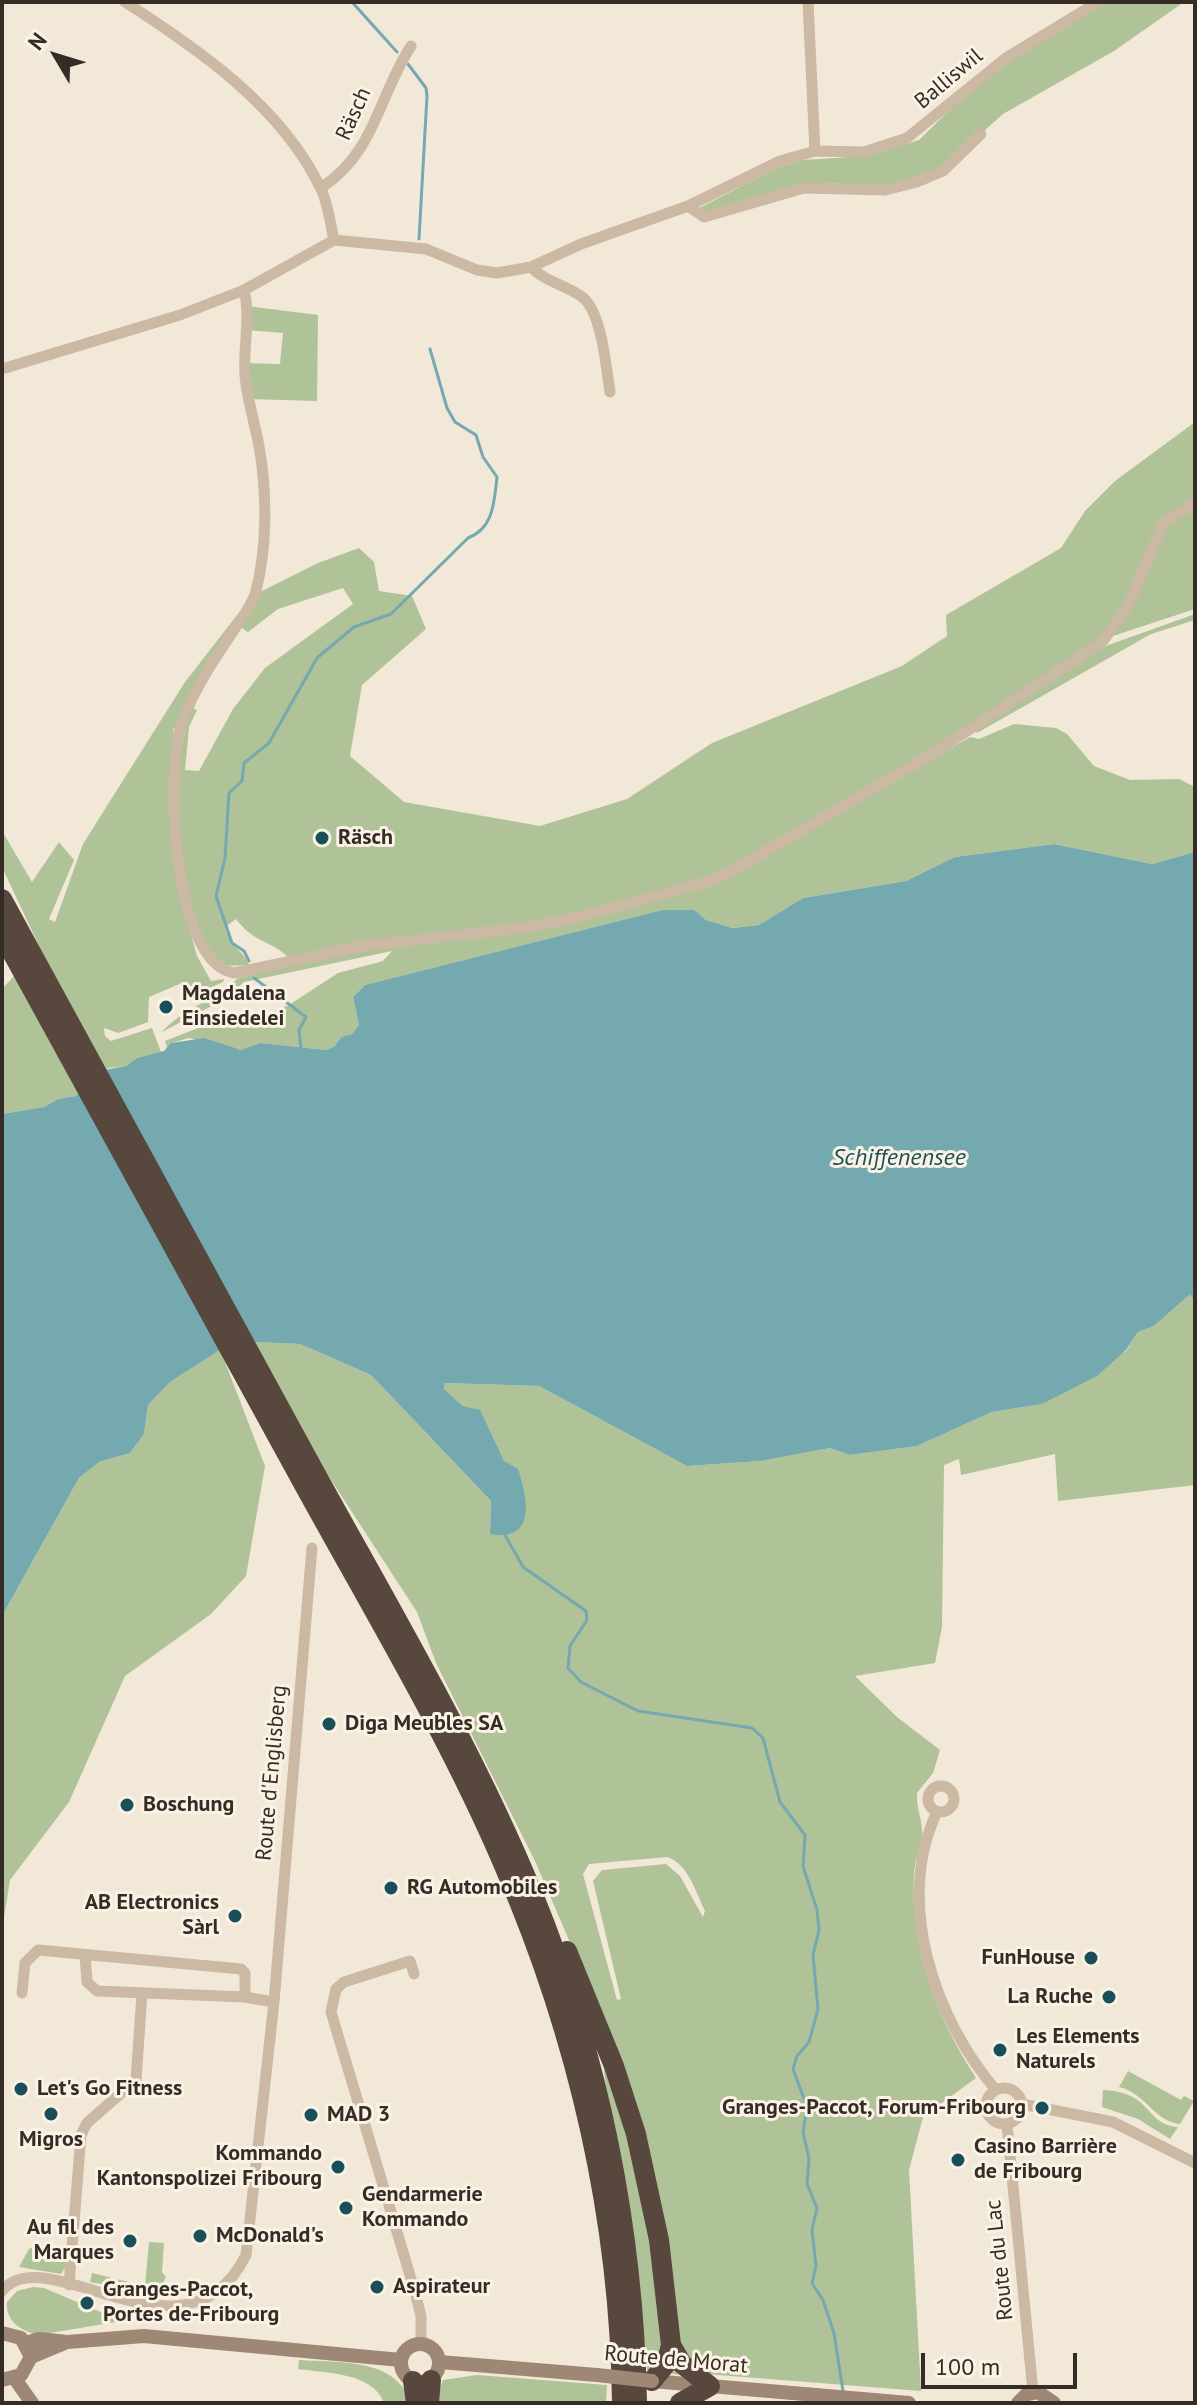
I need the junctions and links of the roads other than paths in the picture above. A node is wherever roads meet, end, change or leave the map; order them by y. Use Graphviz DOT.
graph roads {
  1 [pos="125,2"];
  2 [pos="808,2"];
  3 [pos="1098,2"];
  4 [pos="411,46"];
  5 [pos="981,134"];
  6 [pos="815,151"];
  7 [pos="321,188"];
  8 [pos="688,206"];
  9 [pos="334,240"];
  10 [pos="531,267"];
  11 [pos="244,290"];
  12 [pos="2,369"];
  13 [pos="610,392"];
  14 [pos="1195,503"];
  15 [pos="2,899"];
  16 [pos="2,934"];
  17 [pos="28,964"];
  18 [pos="259,1386"];
  19 [pos="312,1548"];
  20 [pos="495,1810"];
  21 [pos="937,1812"];
  22 [pos="85,1955"];
  23 [pos="414,1974"];
  24 [pos="22,1993"];
  25 [pos="142,1993"];
  26 [pos="245,1997"];
  27 [pos="274,2002"];
  28 [pos="996,2090"];
  29 [pos="1022,2104"];
  30 [pos="1007,2124"];
  31 [pos="1195,2163"];
  32 [pos="69,2285"];
  33 [pos="2,2291"];
  34 [pos="617,2308"];
  35 [pos="2,2333"];
  36 [pos="421,2343"];
  37 [pos="671,2345"];
  38 [pos="28,2350"];
  39 [pos="401,2360"];
  40 [pos="428,2374"];
  41 [pos="9,2379"];
  42 [pos="652,2381"];
  43 [pos="710,2386"];
  44 [pos="1033,2392"];
  45 [pos="32,2403"];
  46 [pos="416,2403"];
  47 [pos="429,2403"];
  48 [pos="612,2403"];
  49 [pos="622,2403"];
  50 [pos="637,2403"];
  51 [pos="680,2403"];
  52 [pos="909,2403"];
  53 [pos="1018,2403"];
  54 [pos="1054,2403"];
  1 -- 7 [label="street"];
  2 -- 6 [label="street"];
  3 -- 6 [label="street, Balliswil"];
  4 -- 7 [label="street, Räsch"];
  5 -- 8 [label="street"];
  6 -- 8 [label="street"];
  7 -- 9 [label="street"];
  8 -- 10 [label="street"];
  9 -- 10 [label="street"];
  9 -- 11 [label="street"];
  10 -- 13 [label="street"];
  11 -- 12 [label="street"];
  11 -- 14 [label="street"];
  15 -- 17 [label="highway"];
  16 -- 17 [label="highway"];
  17 -- 18 [label="highway"];
  18 -- 20 [label="highway"];
  18 -- 34 [label="highway"];
  19 -- 27 [label="street, Route d'Englisberg"];
  20 -- 37 [label="highway"];
  20 -- 50 [label="highway"];
  21 -- 28 [label="street"];
  22 -- 24 [label="street"];
  22 -- 25 [label="street"];
  22 -- 26 [label="street"];
  23 -- 36 [label="street"];
  25 -- 26 [label="street"];
  25 -- 32 [label="street"];
  26 -- 27 [label="street"];
  27 -- 32 [label="street, Route d'Englisberg"];
  28 -- 29 [label="street"];
  28 -- 30 [label="street"];
  29 -- 30 [label="street"];
  29 -- 31 [label="street"];
  30 -- 44 [label="street, Route du Lac"];
  32 -- 33 [label="street, Route d'Englisberg"];
  34 -- 48 [label="highway"];
  34 -- 49 [label="highway"];
  35 -- 38 [label="main road"];
  36 -- 39 [label="main road"];
  36 -- 40 [label="main road"];
  37 -- 42 [label="highway"];
  37 -- 43 [label="highway"];
  38 -- 39 [label="main road"];
  38 -- 41 [label="main road"];
  39 -- 40 [label="main road"];
  40 -- 42 [label="main road, Route de Morat, bridge"];
  40 -- 46 [label="highway"];
  40 -- 47 [label="highway"];
  41 -- 45 [label="main road"];
  42 -- 43 [label="main road, Route de Morat"];
  43 -- 51 [label="highway"];
  43 -- 52 [label="main road, Route de Morat"];
  44 -- 53 [label="main road"];
  44 -- 54 [label="main road"];
}
